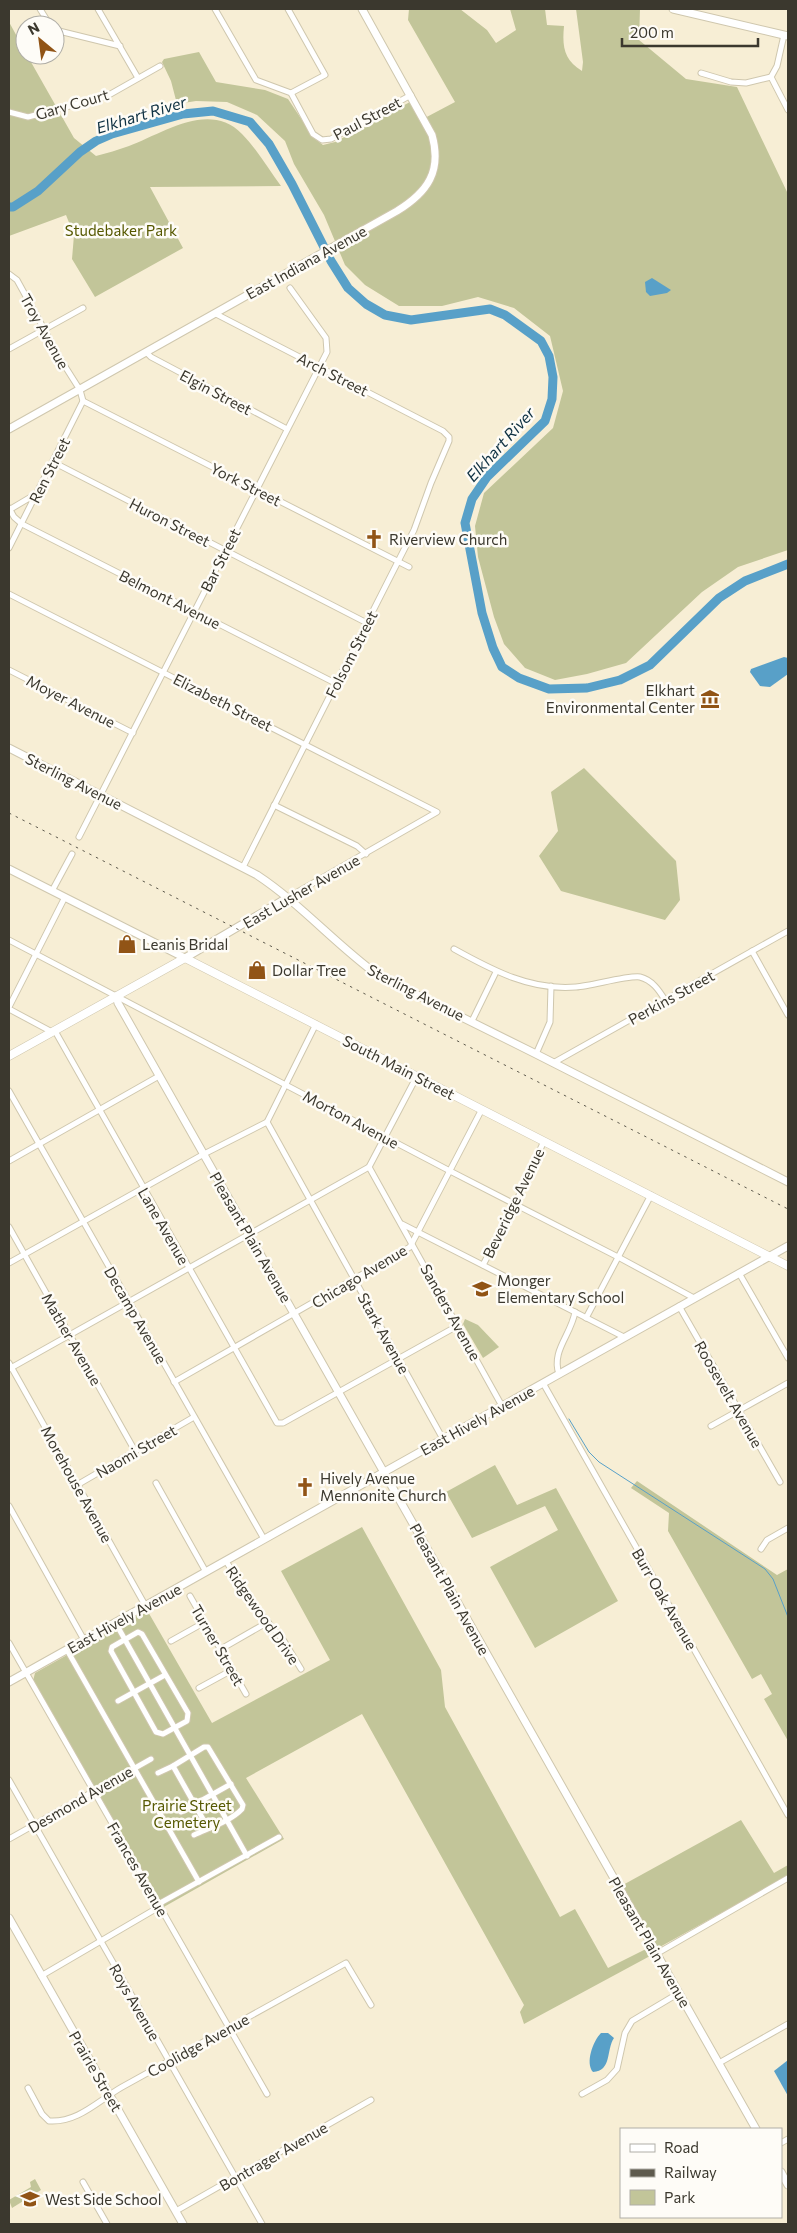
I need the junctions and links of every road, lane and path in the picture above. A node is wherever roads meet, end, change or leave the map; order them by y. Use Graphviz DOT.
graph roads {
  1 [pos="98,9"];
  2 [pos="215,9"];
  3 [pos="288,9"];
  4 [pos="362,9"];
  5 [pos="673,9"];
  6 [pos="65,32"];
  7 [pos="786,36"];
  8 [pos="120,46"];
  9 [pos="160,66"];
  10 [pos="701,73"];
  11 [pos="771,77"];
  12 [pos="138,78"];
  13 [pos="292,93"];
  14 [pos="411,95"];
  15 [pos="788,110"];
  16 [pos="9,112"];
  17 [pos="9,274"];
  18 [pos="290,288"];
  19 [pos="83,308"];
  20 [pos="216,314"];
  21 [pos="44,330"];
  22 [pos="9,349"];
  23 [pos="146,352"];
  24 [pos="320,368"];
  25 [pos="80,390"];
  26 [pos="83,401"];
  27 [pos="9,429"];
  28 [pos="287,429"];
  29 [pos="449,437"];
  30 [pos="53,462"];
  31 [pos="256,490"];
  32 [pos="38,493"];
  33 [pos="9,509"];
  34 [pos="22,524"];
  35 [pos="9,548"];
  36 [pos="225,550"];
  37 [pos="398,561"];
  38 [pos="409,567"];
  39 [pos="9,594"];
  40 [pos="194,611"];
  41 [pos="367,623"];
  42 [pos="9,670"];
  43 [pos="163,672"];
  44 [pos="336,684"];
  45 [pos="133,733"];
  46 [pos="305,744"];
  47 [pos="9,748"];
  48 [pos="101,795"];
  49 [pos="274,805"];
  50 [pos="437,812"];
  51 [pos="79,837"];
  52 [pos="72,854"];
  53 [pos="366,854"];
  54 [pos="243,867"];
  55 [pos="9,869"];
  56 [pos="52,891"];
  57 [pos="65,897"];
  58 [pos="287,898"];
  59 [pos="788,931"];
  60 [pos="9,940"];
  61 [pos="454,949"];
  62 [pos="752,951"];
  63 [pos="36,953"];
  64 [pos="185,958"];
  65 [pos="496,972"];
  66 [pos="551,986"];
  67 [pos="116,996"];
  68 [pos="665,1000"];
  69 [pos="9,1008"];
  70 [pos="788,1015"];
  71 [pos="472,1021"];
  72 [pos="316,1024"];
  73 [pos="53,1032"];
  74 [pos="536,1054"];
  75 [pos="9,1056"];
  76 [pos="554,1063"];
  77 [pos="159,1076"];
  78 [pos="417,1076"];
  79 [pos="285,1084"];
  80 [pos="9,1090"];
  81 [pos="482,1109"];
  82 [pos="99,1110"];
  83 [pos="266,1122"];
  84 [pos="385,1138"];
  85 [pos="544,1141"];
  86 [pos="39,1143"];
  87 [pos="204,1154"];
  88 [pos="9,1161"];
  89 [pos="369,1167"];
  90 [pos="450,1171"];
  91 [pos="788,1182"];
  92 [pos="142,1188"];
  93 [pos="651,1195"];
  94 [pos="309,1201"];
  95 [pos="515,1204"];
  96 [pos="83,1222"];
  97 [pos="402,1224"];
  98 [pos="9,1228"];
  99 [pos="418,1232"];
  100 [pos="250,1234"];
  101 [pos="412,1243"];
  102 [pos="788,1246"];
  103 [pos="25,1254"];
  104 [pos="618,1256"];
  105 [pos="770,1256"];
  106 [pos="9,1263"];
  107 [pos="482,1265"];
  108 [pos="788,1266"];
  109 [pos="188,1268"];
  110 [pos="739,1273"];
  111 [pos="354,1280"];
  112 [pos="694,1298"];
  113 [pos="129,1302"];
  114 [pos="680,1306"];
  115 [pos="574,1312"];
  116 [pos="294,1314"];
  117 [pos="586,1318"];
  118 [pos="459,1325"];
  119 [pos="70,1336"];
  120 [pos="624,1337"];
  121 [pos="234,1347"];
  122 [pos="788,1358"];
  123 [pos="399,1359"];
  124 [pos="10,1367"];
  125 [pos="559,1374"];
  126 [pos="174,1382"];
  127 [pos="543,1383"];
  128 [pos="788,1383"];
  129 [pos="338,1392"];
  130 [pos="502,1406"];
  131 [pos="739,1410"];
  132 [pos="194,1417"];
  133 [pos="711,1426"];
  134 [pos="443,1439"];
  135 [pos="136,1451"];
  136 [pos="384,1472"];
  137 [pos="780,1482"];
  138 [pos="156,1483"];
  139 [pos="77,1485"];
  140 [pos="9,1506"];
  141 [pos="788,1528"];
  142 [pos="264,1539"];
  143 [pos="761,1549"];
  144 [pos="226,1561"];
  145 [pos="206,1572"];
  146 [pos="190,1596"];
  147 [pos="145,1605"];
  148 [pos="115,1622"];
  149 [pos="205,1622"];
  150 [pos="268,1622"];
  151 [pos="84,1640"];
  152 [pos="125,1640"];
  153 [pos="171,1641"];
  154 [pos="9,1643"];
  155 [pos="221,1649"];
  156 [pos="67,1650"];
  157 [pos="301,1669"];
  158 [pos="232,1670"];
  159 [pos="25,1672"];
  160 [pos="166,1675"];
  161 [pos="9,1682"];
  162 [pos="150,1684"];
  163 [pos="200,1688"];
  164 [pos="134,1692"];
  165 [pos="246,1694"];
  166 [pos="118,1701"];
  167 [pos="175,1728"];
  168 [pos="190,1756"];
  169 [pos="151,1759"];
  170 [pos="172,1766"];
  171 [pos="134,1768"];
  172 [pos="158,1773"];
  173 [pos="9,1780"];
  174 [pos="231,1784"];
  175 [pos="93,1791"];
  176 [pos="212,1795"];
  177 [pos="195,1804"];
  178 [pos="181,1812"];
  179 [pos="788,1815"];
  180 [pos="226,1819"];
  181 [pos="34,1824"];
  182 [pos="208,1828"];
  183 [pos="194,1836"];
  184 [pos="279,1837"];
  185 [pos="9,1839"];
  186 [pos="247,1856"];
  187 [pos="788,1878"];
  188 [pos="199,1882"];
  189 [pos="159,1907"];
  190 [pos="9,1918"];
  191 [pos="101,1942"];
  192 [pos="656,1954"];
  193 [pos="42,1976"];
  194 [pos="679,1994"];
  195 [pos="371,2005"];
  196 [pos="788,2024"];
  197 [pos="230,2027"];
  198 [pos="169,2061"];
  199 [pos="719,2063"];
  200 [pos="28,2088"];
  201 [pos="267,2094"];
  202 [pos="582,2094"];
  203 [pos="110,2095"];
  204 [pos="371,2100"];
  205 [pos="755,2128"];
  206 [pos="782,2174"];
  207 [pos="235,2178"];
  208 [pos="83,2182"];
  209 [pos="788,2185"];
  210 [pos="176,2211"];
  211 [pos="107,2224"];
  212 [pos="183,2224"];
  213 [pos="262,2224"];
  1 -- 8 [label="street"];
  2 -- 13 [label="street"];
  3 -- 13 [label="street"];
  4 -- 14 [label="street, East Indiana Avenue"];
  5 -- 7 [label="street"];
  6 -- 8 [label="street"];
  7 -- 11 [label="street"];
  8 -- 12 [label="street"];
  9 -- 12 [label="street, Gary Court"];
  10 -- 11 [label="street"];
  11 -- 15 [label="street"];
  12 -- 16 [label="street, Gary Court"];
  13 -- 14 [label="street, Paul Street"];
  14 -- 20 [label="street, East Indiana Avenue"];
  17 -- 21 [label="street, Troy Avenue"];
  18 -- 24 [label="street, Bar Street"];
  19 -- 21 [label="street"];
  20 -- 23 [label="street, East Indiana Avenue"];
  20 -- 24 [label="street, Arch Street"];
  21 -- 22 [label="street"];
  21 -- 25 [label="street, Troy Avenue"];
  23 -- 25 [label="street, East Indiana Avenue"];
  23 -- 28 [label="street, Elgin Street"];
  24 -- 28 [label="street, Bar Street"];
  24 -- 29 [label="street, Arch Street"];
  25 -- 26 [label="street"];
  25 -- 27 [label="street, East Indiana Avenue"];
  26 -- 30 [label="street, Ren Street"];
  26 -- 31 [label="street, York Street"];
  28 -- 31 [label="street, Bar Street"];
  29 -- 37 [label="street, Folsom Street"];
  30 -- 32 [label="street, Ren Street"];
  30 -- 36 [label="street, Huron Street"];
  31 -- 36 [label="street, Bar Street"];
  31 -- 37 [label="street, York Street"];
  32 -- 33 [label="street"];
  32 -- 34 [label="street, Ren Street"];
  33 -- 34 [label="street, Belmont Avenue"];
  34 -- 35 [label="street, Ren Street"];
  34 -- 40 [label="street, Belmont Avenue"];
  36 -- 40 [label="street, Bar Street"];
  36 -- 41 [label="street, Huron Street"];
  37 -- 38 [label="street, York Street"];
  37 -- 41 [label="street, Folsom Street"];
  39 -- 43 [label="street, Elizabeth Street"];
  40 -- 43 [label="street, Bar Street"];
  40 -- 44 [label="street, Belmont Avenue"];
  41 -- 44 [label="street, Folsom Street"];
  42 -- 45 [label="street, Moyer Avenue"];
  43 -- 45 [label="street, Bar Street"];
  43 -- 46 [label="street, Elizabeth Street"];
  44 -- 46 [label="street, Folsom Street"];
  45 -- 48 [label="street, Bar Street"];
  46 -- 49 [label="street, Folsom Street"];
  46 -- 50 [label="street, Elizabeth Street"];
  47 -- 48 [label="street, Sterling Avenue"];
  48 -- 51 [label="street, Bar Street"];
  48 -- 54 [label="street, Sterling Avenue"];
  49 -- 53 [label="street"];
  49 -- 54 [label="street, Folsom Street"];
  50 -- 53 [label="street, East Lusher Avenue"];
  52 -- 56 [label="street"];
  53 -- 58 [label="street, East Lusher Avenue"];
  54 -- 58 [label="street, Sterling Avenue"];
  55 -- 56 [label="street, South Main Street"];
  56 -- 57 [label="street, South Main Street"];
  57 -- 63 [label="street"];
  57 -- 64 [label="street, South Main Street"];
  58 -- 64 [label="street, East Lusher Avenue"];
  58 -- 71 [label="street, Sterling Avenue"];
  59 -- 62 [label="street, Perkins Street"];
  60 -- 63 [label="street, Morton Avenue"];
  61 -- 65 [label="street"];
  62 -- 68 [label="street, Perkins Street"];
  62 -- 70 [label="street"];
  63 -- 67 [label="street, Morton Avenue"];
  63 -- 69 [label="street"];
  64 -- 67 [label="main road, East Lusher Avenue"];
  64 -- 72 [label="main road, South Main Street"];
  65 -- 66 [label="street"];
  65 -- 71 [label="street"];
  66 -- 68 [label="street"];
  66 -- 74 [label="street"];
  67 -- 73 [label="main road, East Lusher Avenue"];
  67 -- 77 [label="street, Pleasant Plain Avenue"];
  67 -- 79 [label="street, Morton Avenue"];
  68 -- 76 [label="street, Perkins Street"];
  69 -- 73 [label="street"];
  71 -- 74 [label="street, Sterling Avenue"];
  72 -- 78 [label="main road, South Main Street"];
  72 -- 79 [label="street"];
  73 -- 75 [label="main road, East Lusher Avenue"];
  73 -- 82 [label="street, Lane Avenue"];
  74 -- 76 [label="street, Sterling Avenue"];
  76 -- 91 [label="street, Sterling Avenue"];
  77 -- 82 [label="street"];
  77 -- 87 [label="street, Pleasant Plain Avenue"];
  78 -- 81 [label="main road, South Main Street"];
  78 -- 84 [label="street"];
  79 -- 83 [label="street"];
  79 -- 84 [label="street, Morton Avenue"];
  80 -- 86 [label="street, Decamp Avenue"];
  81 -- 85 [label="main road, South Main Street"];
  81 -- 90 [label="street, Chicago Avenue"];
  82 -- 86 [label="street"];
  82 -- 92 [label="street, Lane Avenue"];
  83 -- 87 [label="street"];
  83 -- 94 [label="street, Stark Avenue"];
  84 -- 89 [label="street"];
  84 -- 90 [label="street, Morton Avenue"];
  85 -- 93 [label="main road, South Main Street"];
  85 -- 95 [label="street, Beveridge Avenue"];
  86 -- 88 [label="street"];
  86 -- 96 [label="street, Decamp Avenue"];
  87 -- 92 [label="street"];
  87 -- 100 [label="street, Pleasant Plain Avenue"];
  89 -- 94 [label="street"];
  89 -- 97 [label="street, Sanders Avenue"];
  90 -- 95 [label="street, Morton Avenue"];
  90 -- 99 [label="street, Chicago Avenue"];
  92 -- 96 [label="street"];
  92 -- 109 [label="street, Lane Avenue"];
  93 -- 104 [label="street"];
  93 -- 105 [label="main road, South Main Street"];
  94 -- 100 [label="street"];
  94 -- 111 [label="street, Stark Avenue"];
  95 -- 104 [label="street, Morton Avenue"];
  95 -- 107 [label="street, Beveridge Avenue"];
  96 -- 103 [label="street"];
  96 -- 113 [label="street, Decamp Avenue"];
  97 -- 99 [label="street"];
  97 -- 101 [label="street, Sanders Avenue"];
  98 -- 103 [label="street, Mather Avenue"];
  99 -- 101 [label="street, Chicago Avenue"];
  99 -- 107 [label="street"];
  100 -- 109 [label="street"];
  100 -- 116 [label="street, Pleasant Plain Avenue"];
  101 -- 111 [label="street, Chicago Avenue"];
  101 -- 118 [label="street, Sanders Avenue"];
  102 -- 105 [label="street, East Hively Avenue"];
  103 -- 106 [label="street"];
  103 -- 119 [label="street, Mather Avenue"];
  104 -- 112 [label="street, Morton Avenue"];
  104 -- 117 [label="street"];
  105 -- 108 [label="main road, South Main Street"];
  105 -- 110 [label="street, East Hively Avenue"];
  107 -- 115 [label="street"];
  109 -- 113 [label="street"];
  109 -- 121 [label="street, Lane Avenue"];
  110 -- 112 [label="street, East Hively Avenue"];
  110 -- 122 [label="street"];
  111 -- 116 [label="street, Chicago Avenue"];
  111 -- 123 [label="street, Stark Avenue"];
  112 -- 114 [label="street, East Hively Avenue"];
  113 -- 119 [label="street"];
  113 -- 126 [label="street, Decamp Avenue"];
  114 -- 120 [label="street, East Hively Avenue"];
  114 -- 131 [label="street, Roosevelt Avenue"];
  115 -- 117 [label="street"];
  115 -- 125 [label="street"];
  116 -- 121 [label="street, Chicago Avenue"];
  116 -- 129 [label="street, Pleasant Plain Avenue"];
  117 -- 120 [label="street"];
  118 -- 123 [label="street"];
  118 -- 130 [label="street, Sanders Avenue"];
  119 -- 124 [label="street"];
  119 -- 135 [label="street, Mather Avenue"];
  120 -- 125 [label="street, East Hively Avenue"];
  121 -- 126 [label="street, Chicago Avenue"];
  121 -- 129 [label="street, Lane Avenue"];
  123 -- 129 [label="street"];
  123 -- 134 [label="street, Stark Avenue"];
  124 -- 139 [label="street, Morehouse Avenue"];
  125 -- 127 [label="street, East Hively Avenue"];
  126 -- 132 [label="street, Decamp Avenue"];
  127 -- 130 [label="street, East Hively Avenue"];
  127 -- 179 [label="street, Burr Oak Avenue"];
  128 -- 131 [label="street"];
  129 -- 136 [label="street, Pleasant Plain Avenue"];
  130 -- 134 [label="street, East Hively Avenue"];
  131 -- 133 [label="street"];
  131 -- 137 [label="street, Roosevelt Avenue"];
  132 -- 135 [label="street, Naomi Street"];
  132 -- 142 [label="street, Decamp Avenue"];
  134 -- 136 [label="street, East Hively Avenue"];
  135 -- 139 [label="street, Naomi Street"];
  136 -- 142 [label="street, East Hively Avenue"];
  136 -- 192 [label="street, Pleasant Plain Avenue"];
  138 -- 145 [label="street"];
  139 -- 147 [label="street, Morehouse Avenue"];
  140 -- 151 [label="street"];
  141 -- 143 [label="street"];
  142 -- 144 [label="street, East Hively Avenue"];
  144 -- 145 [label="street, East Hively Avenue"];
  144 -- 150 [label="street, Ridgewood Drive"];
  145 -- 147 [label="street, East Hively Avenue"];
  146 -- 149 [label="street, Turner Street"];
  147 -- 148 [label="street, East Hively Avenue"];
  148 -- 151 [label="street, East Hively Avenue"];
  148 -- 152 [label="street"];
  149 -- 153 [label="street"];
  149 -- 155 [label="street, Turner Street"];
  150 -- 155 [label="street"];
  150 -- 157 [label="street, Ridgewood Drive"];
  151 -- 156 [label="street, East Hively Avenue"];
  152 -- 160 [label="street"];
  152 -- 162 [label="street"];
  152 -- 164 [label="street"];
  154 -- 159 [label="street, Frances Avenue"];
  155 -- 158 [label="street, Turner Street"];
  156 -- 159 [label="street, East Hively Avenue"];
  156 -- 171 [label="street"];
  158 -- 163 [label="street"];
  158 -- 165 [label="street, Turner Street"];
  159 -- 161 [label="street, East Hively Avenue"];
  159 -- 175 [label="street, Frances Avenue"];
  160 -- 162 [label="street"];
  160 -- 167 [label="street"];
  162 -- 164 [label="street"];
  162 -- 167 [label="street"];
  164 -- 166 [label="street"];
  164 -- 167 [label="street"];
  167 -- 168 [label="street"];
  168 -- 170 [label="street"];
  168 -- 174 [label="street"];
  168 -- 176 [label="street"];
  169 -- 171 [label="street, Desmond Avenue"];
  170 -- 172 [label="street"];
  170 -- 177 [label="street"];
  171 -- 175 [label="street, Desmond Avenue"];
  171 -- 188 [label="street"];
  173 -- 181 [label="street, Roys Avenue"];
  174 -- 176 [label="street"];
  174 -- 180 [label="street"];
  175 -- 181 [label="street, Desmond Avenue"];
  175 -- 189 [label="street, Frances Avenue"];
  176 -- 177 [label="street"];
  176 -- 180 [label="street"];
  177 -- 178 [label="street"];
  177 -- 182 [label="street"];
  180 -- 182 [label="street"];
  180 -- 186 [label="street"];
  181 -- 185 [label="street, Desmond Avenue"];
  181 -- 191 [label="street, Roys Avenue"];
  182 -- 183 [label="street"];
  184 -- 186 [label="street"];
  186 -- 188 [label="street"];
  187 -- 192 [label="street"];
  188 -- 189 [label="street"];
  189 -- 191 [label="street"];
  189 -- 197 [label="street, Frances Avenue"];
  190 -- 193 [label="street, Prairie Street"];
  191 -- 193 [label="street"];
  191 -- 198 [label="street, Roys Avenue"];
  192 -- 194 [label="street, Pleasant Plain Avenue"];
  193 -- 203 [label="street, Prairie Street"];
  194 -- 199 [label="street, Pleasant Plain Avenue"];
  194 -- 202 [label="street"];
  195 -- 197 [label="street, Coolidge Avenue"];
  196 -- 199 [label="street"];
  197 -- 198 [label="street, Coolidge Avenue"];
  197 -- 201 [label="street, Frances Avenue"];
  198 -- 203 [label="street, Coolidge Avenue"];
  198 -- 207 [label="street, Roys Avenue"];
  199 -- 205 [label="street, Pleasant Plain Avenue"];
  200 -- 203 [label="street, Coolidge Avenue"];
  203 -- 210 [label="street, Prairie Street"];
  204 -- 207 [label="street, Bontrager Avenue"];
  206 -- 209 [label="street"];
  207 -- 210 [label="street, Bontrager Avenue"];
  207 -- 213 [label="street, Roys Avenue"];
  208 -- 211 [label="street"];
  210 -- 212 [label="street, Prairie Street"];
}
